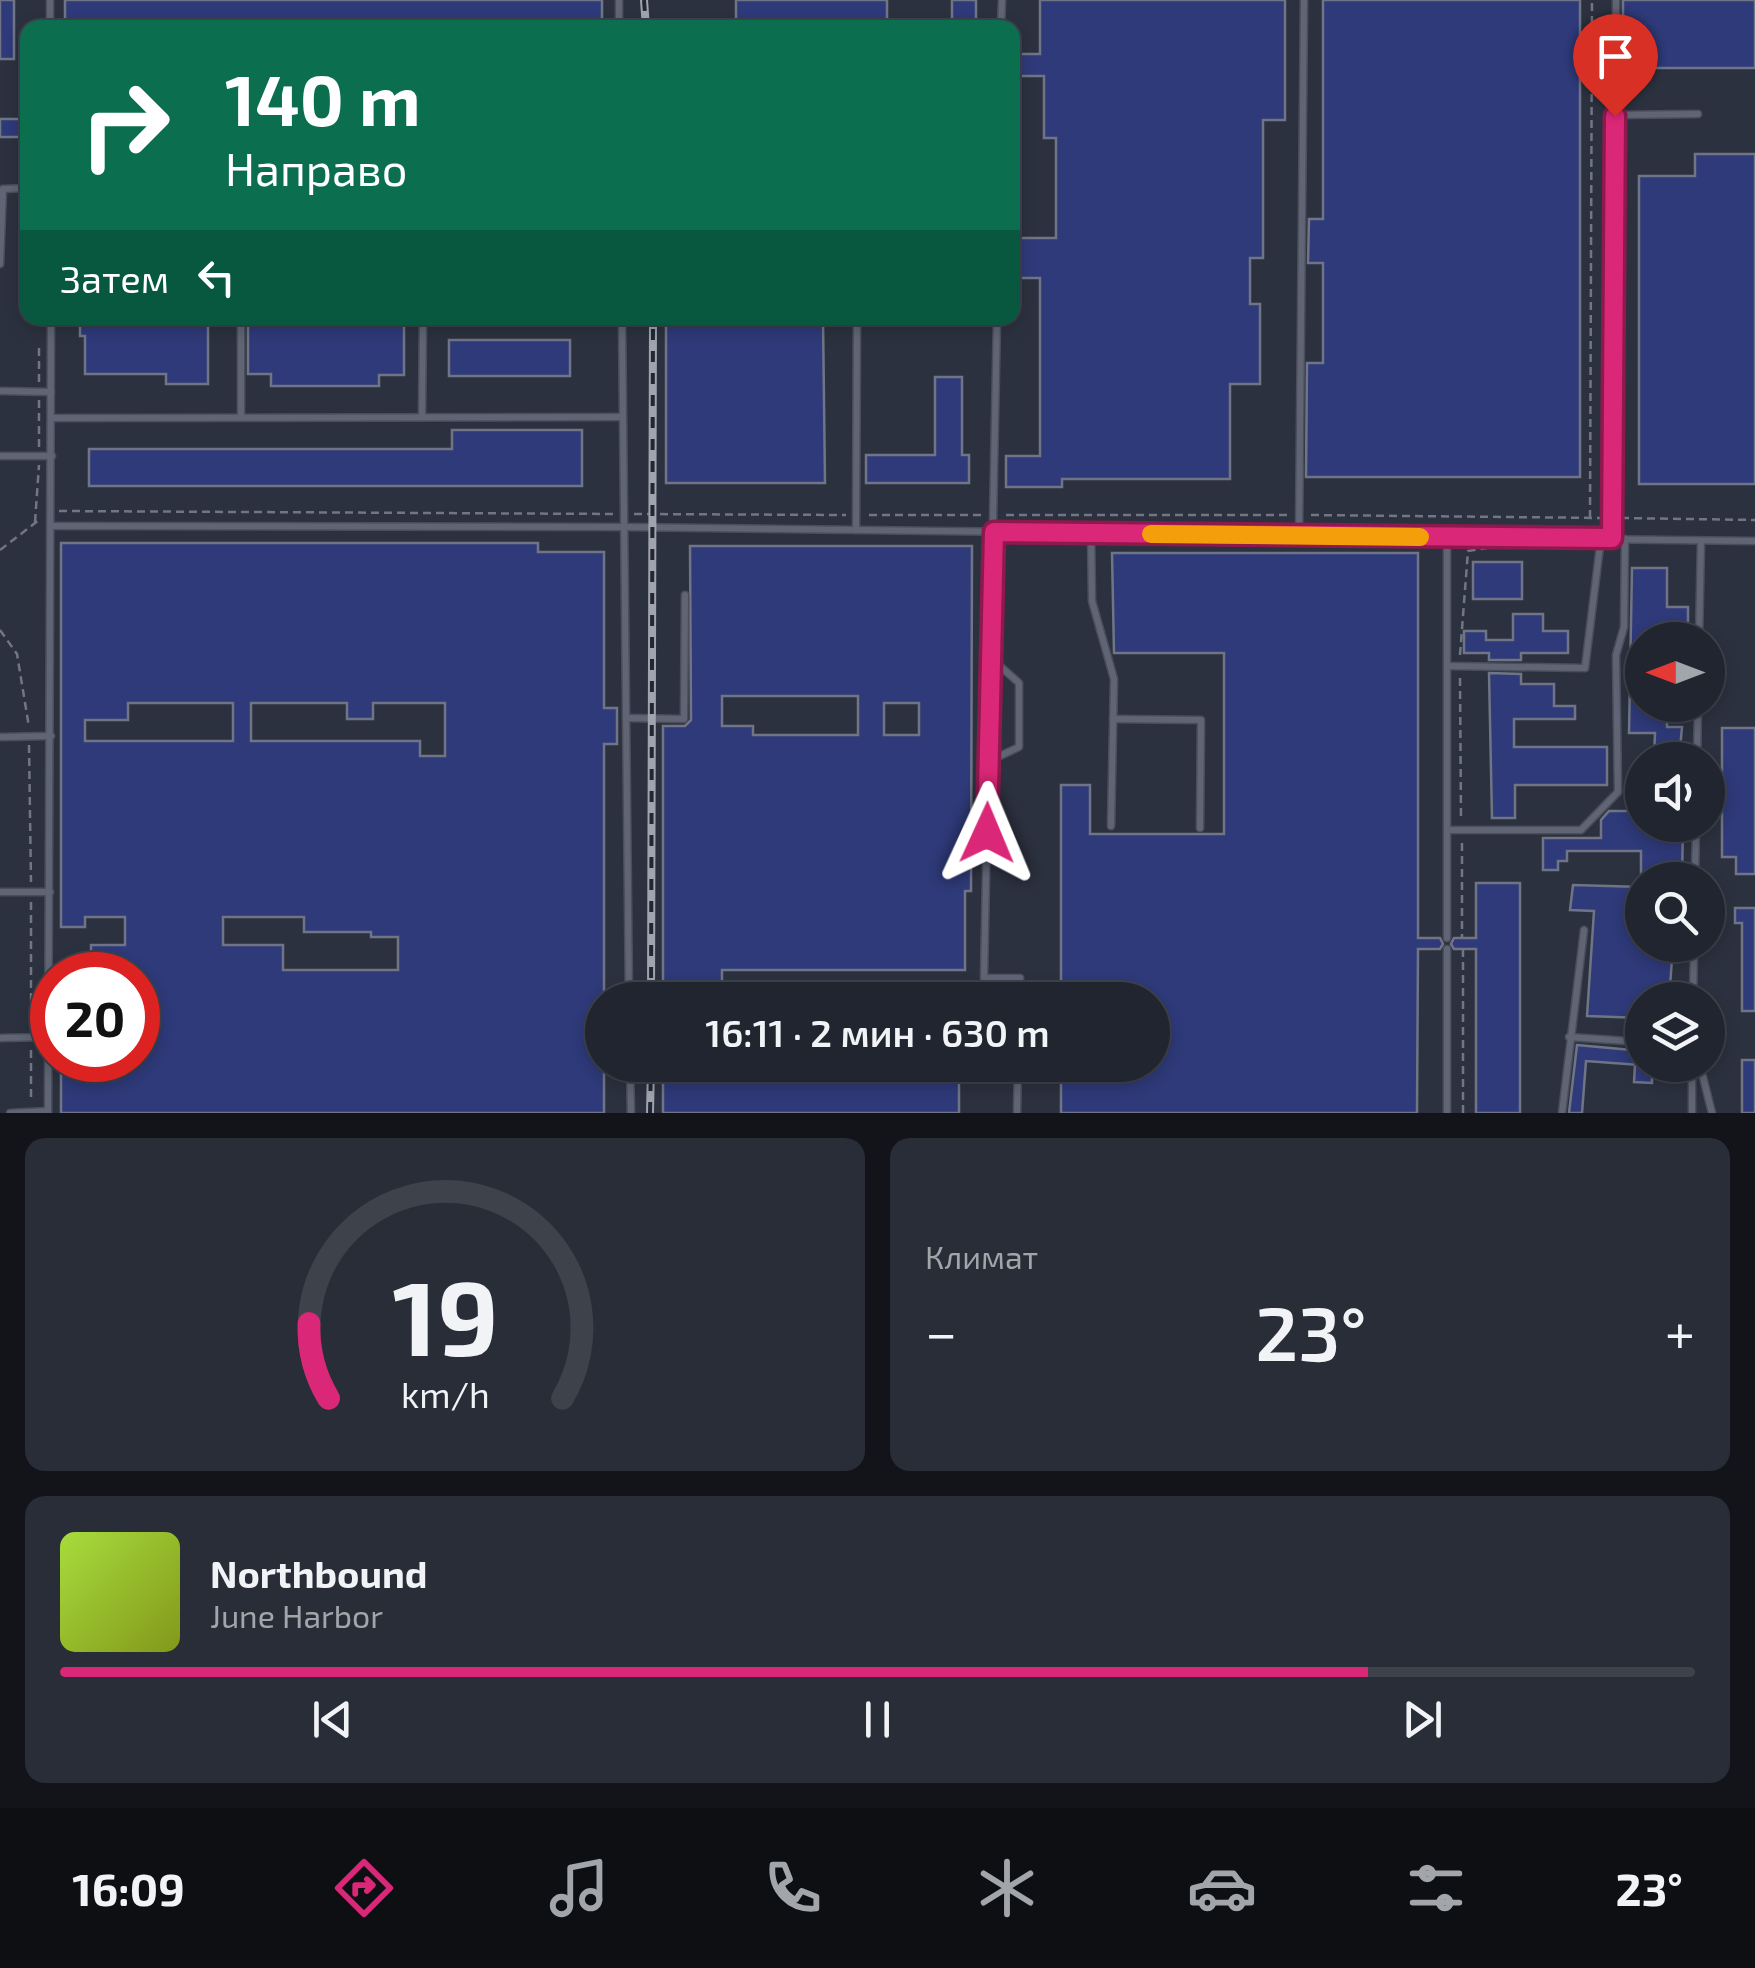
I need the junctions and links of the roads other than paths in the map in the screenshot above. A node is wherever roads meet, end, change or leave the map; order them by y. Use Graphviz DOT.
graph roads {
  1 [pos="1304,0"];
  2 [pos="1616,0"];
  3 [pos="1698,114"];
  4 [pos="1615,116"];
  5 [pos="20,189"];
  6 [pos="0,264"];
  7 [pos="51,325"];
  8 [pos="241,325"];
  9 [pos="422,325"];
  10 [pos="622,325"];
  11 [pos="857,325"];
  12 [pos="997,325"];
  13 [pos="0,391"];
  14 [pos="51,392"];
  15 [pos="422,417"];
  16 [pos="623,417"];
  17 [pos="52,418"];
  18 [pos="241,418"];
  19 [pos="0,456"];
  20 [pos="52,456"];
  21 [pos="52,526"];
  22 [pos="624,527"];
  23 [pos="856,530"];
  24 [pos="994,532"];
  25 [pos="1091,533"];
  26 [pos="1299,536"];
  27 [pos="1447,538"];
  28 [pos="1601,538"];
  29 [pos="1612,538"];
  30 [pos="1625,538"];
  31 [pos="1701,541"];
  32 [pos="1755,541"];
  33 [pos="685,595"];
  34 [pos="1699,622"];
  35 [pos="991,658"];
  36 [pos="1447,666"];
  37 [pos="626,718"];
  38 [pos="1113,719"];
  39 [pos="50,736"];
  40 [pos="0,737"];
  41 [pos="989,761"];
  42 [pos="1111,826"];
  43 [pos="1200,828"];
  44 [pos="1447,830"];
  45 [pos="0,892"];
  46 [pos="50,892"];
  47 [pos="1584,930"];
  48 [pos="1447,938"];
  49 [pos="1447,949"];
  50 [pos="50,952"];
  51 [pos="630,982"];
  52 [pos="1020,982"];
  53 [pos="1569,1037"];
  54 [pos="0,1038"];
  55 [pos="30,1038"];
  56 [pos="1625,1041"];
  57 [pos="48,1082"];
  58 [pos="630,1082"];
  59 [pos="1018,1082"];
  60 [pos="1695,1082"];
  61 [pos="1702,1082"];
  62 [pos="31,1112"];
  63 [pos="48,1112"];
  64 [pos="10,1113"];
  65 [pos="631,1113"];
  66 [pos="1017,1113"];
  67 [pos="1447,1113"];
  68 [pos="1562,1113"];
  69 [pos="1692,1113"];
  70 [pos="1712,1113"];
  1 -- 26 [label="lane"];
  2 -- 4 [label="lane"];
  3 -- 4 [label="lane"];
  4 -- 29 [label="lane"];
  5 -- 6 [label="lane"];
  7 -- 14 [label="lane"];
  8 -- 18 [label="lane"];
  9 -- 15 [label="lane"];
  10 -- 16 [label="lane"];
  11 -- 23 [label="lane"];
  12 -- 24 [label="lane"];
  13 -- 14 [label="lane"];
  14 -- 17 [label="lane"];
  15 -- 16 [label="lane"];
  15 -- 18 [label="lane"];
  16 -- 22 [label="lane"];
  17 -- 18 [label="lane"];
  17 -- 20 [label="lane"];
  19 -- 20 [label="lane"];
  20 -- 21 [label="lane"];
  21 -- 22 [label="lane"];
  21 -- 39 [label="lane"];
  22 -- 23 [label="lane"];
  22 -- 37 [label="lane"];
  23 -- 24 [label="lane"];
  24 -- 25 [label="lane"];
  24 -- 35 [label="lane"];
  25 -- 26 [label="lane"];
  25 -- 38 [label="lane"];
  26 -- 27 [label="lane"];
  27 -- 28 [label="lane"];
  27 -- 36 [label="lane"];
  28 -- 29 [label="lane"];
  28 -- 36 [label="lane"];
  29 -- 30 [label="lane"];
  30 -- 31 [label="lane"];
  30 -- 44 [label="lane"];
  31 -- 32 [label="lane"];
  31 -- 34 [label="lane"];
  33 -- 37 [label="lane"];
  35 -- 41 [label="lane"];
  35 -- 41 [label="lane"];
  36 -- 44 [label="lane"];
  37 -- 51 [label="lane"];
  38 -- 42 [label="lane"];
  38 -- 43 [label="lane"];
  39 -- 40 [label="lane"];
  39 -- 46 [label="lane"];
  41 -- 52 [label="lane"];
  44 -- 48 [label="lane"];
  45 -- 46 [label="lane"];
  46 -- 50 [label="lane"];
  47 -- 53 [label="lane"];
  49 -- 67 [label="lane"];
  53 -- 56 [label="lane"];
  53 -- 68 [label="lane"];
  54 -- 55 [label="lane"];
  57 -- 63 [label="lane"];
  58 -- 65 [label="lane"];
  59 -- 66 [label="lane"];
  60 -- 69 [label="lane"];
  61 -- 70 [label="lane"];
  62 -- 63 [label="lane"];
  62 -- 64 [label="lane"];
}
